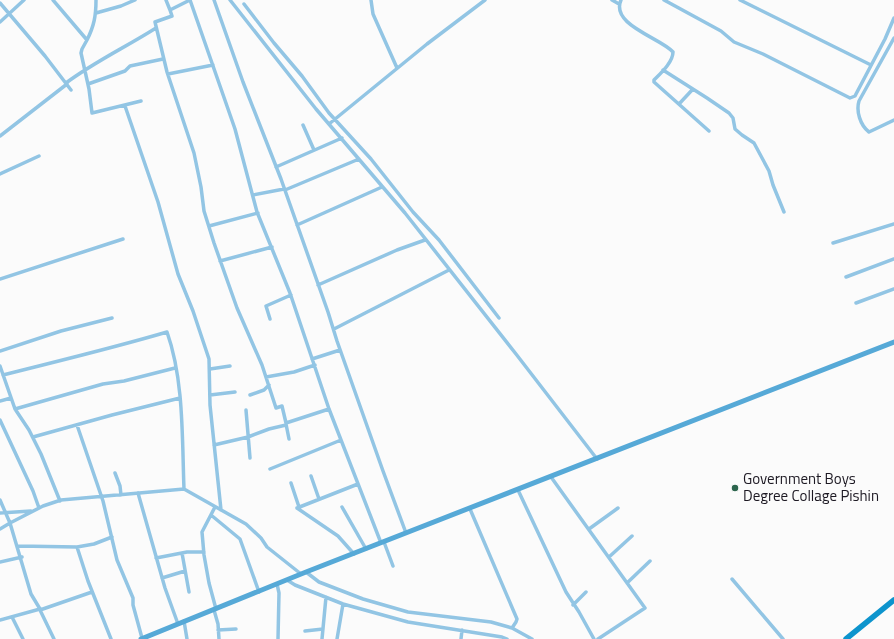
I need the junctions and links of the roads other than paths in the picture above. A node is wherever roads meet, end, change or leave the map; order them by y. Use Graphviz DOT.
graph roads {
  1 [pos="24,0"];
  2 [pos="53,0"];
  3 [pos="96,0"];
  4 [pos="135,0"];
  5 [pos="166,0"];
  6 [pos="214,0"];
  7 [pos="230,0"];
  8 [pos="371,0"];
  9 [pos="485,0"];
  10 [pos="612,0"];
  11 [pos="621,0"];
  12 [pos="664,0"];
  13 [pos="740,0"];
  14 [pos="0,3"];
  15 [pos="244,4"];
  16 [pos="619,4"];
  17 [pos="170,10"];
  18 [pos="96,13"];
  19 [pos="8,14"];
  20 [pos="894,18"];
  21 [pos="0,22"];
  22 [pos="156,28"];
  23 [pos="894,38"];
  24 [pos="87,40"];
  25 [pos="163,59"];
  26 [pos="213,65"];
  27 [pos="871,65"];
  28 [pos="397,68"];
  29 [pos="85,69"];
  30 [pos="663,70"];
  31 [pos="168,74"];
  32 [pos="66,84"];
  33 [pos="88,84"];
  34 [pos="693,89"];
  35 [pos="71,90"];
  36 [pos="140,101"];
  37 [pos="679,104"];
  38 [pos="125,106"];
  39 [pos="335,119"];
  40 [pos="894,120"];
  41 [pos="329,124"];
  42 [pos="304,125"];
  43 [pos="709,131"];
  44 [pos="0,136"];
  45 [pos="342,138"];
  46 [pos="314,150"];
  47 [pos="39,156"];
  48 [pos="359,159"];
  49 [pos="276,167"];
  50 [pos="0,174"];
  51 [pos="382,187"];
  52 [pos="284,189"];
  53 [pos="253,195"];
  54 [pos="784,212"];
  55 [pos="258,213"];
  56 [pos="894,224"];
  57 [pos="297,225"];
  58 [pos="209,226"];
  59 [pos="123,239"];
  60 [pos="425,240"];
  61 [pos="833,243"];
  62 [pos="272,247"];
  63 [pos="894,259"];
  64 [pos="220,261"];
  65 [pos="449,270"];
  66 [pos="846,277"];
  67 [pos="0,278"];
  68 [pos="318,286"];
  69 [pos="894,289"];
  70 [pos="291,295"];
  71 [pos="856,303"];
  72 [pos="112,318"];
  73 [pos="499,318"];
  74 [pos="270,320"];
  75 [pos="334,329"];
  76 [pos="894,342"];
  77 [pos="0,350"];
  78 [pos="340,350"];
  79 [pos="312,358"];
  80 [pos="314,365"];
  81 [pos="230,366"];
  82 [pos="0,368"];
  83 [pos="176,368"];
  84 [pos="210,369"];
  85 [pos="4,376"];
  86 [pos="266,377"];
  87 [pos="268,385"];
  88 [pos="235,392"];
  89 [pos="210,395"];
  90 [pos="250,396"];
  91 [pos="11,398"];
  92 [pos="180,398"];
  93 [pos="0,401"];
  94 [pos="15,409"];
  95 [pos="329,409"];
  96 [pos="246,410"];
  97 [pos="0,420"];
  98 [pos="286,424"];
  99 [pos="77,425"];
  100 [pos="248,437"];
  101 [pos="33,438"];
  102 [pos="289,439"];
  103 [pos="342,440"];
  104 [pos="214,445"];
  105 [pos="250,458"];
  106 [pos="597,459"];
  107 [pos="270,469"];
  108 [pos="115,473"];
  109 [pos="311,476"];
  110 [pos="551,477"];
  111 [pos="291,483"];
  112 [pos="358,484"];
  113 [pos="184,489"];
  114 [pos="518,490"];
  115 [pos="138,493"];
  116 [pos="121,495"];
  117 [pos="101,496"];
  118 [pos="319,499"];
  119 [pos="0,500"];
  120 [pos="60,501"];
  121 [pos="299,507"];
  122 [pos="342,507"];
  123 [pos="39,508"];
  124 [pos="215,508"];
  125 [pos="618,508"];
  126 [pos="470,509"];
  127 [pos="221,510"];
  128 [pos="32,511"];
  129 [pos="5,512"];
  130 [pos="0,513"];
  131 [pos="212,514"];
  132 [pos="10,523"];
  133 [pos="0,529"];
  134 [pos="589,529"];
  135 [pos="406,533"];
  136 [pos="632,536"];
  137 [pos="112,537"];
  138 [pos="383,542"];
  139 [pos="18,546"];
  140 [pos="77,547"];
  141 [pos="366,549"];
  142 [pos="204,552"];
  143 [pos="182,553"];
  144 [pos="354,554"];
  145 [pos="22,557"];
  146 [pos="608,557"];
  147 [pos="156,558"];
  148 [pos="650,560"];
  149 [pos="0,562"];
  150 [pos="393,566"];
  151 [pos="185,571"];
  152 [pos="303,573"];
  153 [pos="162,578"];
  154 [pos="732,579"];
  155 [pos="287,580"];
  156 [pos="628,583"];
  157 [pos="277,584"];
  158 [pos="92,592"];
  159 [pos="189,592"];
  160 [pos="259,592"];
  161 [pos="586,592"];
  162 [pos="326,597"];
  163 [pos="894,600"];
  164 [pos="343,604"];
  165 [pos="573,605"];
  166 [pos="40,609"];
  167 [pos="215,609"];
  168 [pos="12,617"];
  169 [pos="0,620"];
  170 [pos="184,621"];
  171 [pos="178,624"];
  172 [pos="512,628"];
  173 [pos="236,629"];
  174 [pos="323,629"];
  175 [pos="218,630"];
  176 [pos="462,630"];
  177 [pos="305,631"];
  178 [pos="23,639"];
  179 [pos="54,639"];
  180 [pos="111,639"];
  181 [pos="141,639"];
  182 [pos="187,639"];
  183 [pos="219,639"];
  184 [pos="278,639"];
  185 [pos="322,639"];
  186 [pos="337,639"];
  187 [pos="461,639"];
  188 [pos="507,639"];
  189 [pos="532,639"];
  190 [pos="594,639"];
  191 [pos="598,639"];
  192 [pos="783,639"];
  193 [pos="846,639"];
  1 -- 19 [label="street"];
  2 -- 24 [label="street"];
  3 -- 18 [label="street"];
  4 -- 18 [label="street"];
  5 -- 17 [label="street"];
  6 -- 49 [label="street"];
  7 -- 41 [label="street"];
  8 -- 28 [label="street"];
  9 -- 28 [label="street"];
  10 -- 16 [label="street"];
  11 -- 16 [label="street"];
  12 -- 27 [label="street"];
  13 -- 27 [label="street"];
  14 -- 19 [label="street"];
  15 -- 39 [label="street"];
  16 -- 30 [label="street"];
  17 -- 22 [label="street"];
  17 -- 26 [label="street"];
  18 -- 24 [label="street"];
  19 -- 21 [label="street"];
  19 -- 32 [label="street"];
  20 -- 27 [label="street"];
  22 -- 25 [label="street"];
  22 -- 29 [label="street"];
  23 -- 40 [label="street"];
  24 -- 29 [label="street"];
  25 -- 31 [label="street"];
  25 -- 33 [label="street"];
  26 -- 31 [label="street"];
  26 -- 53 [label="street"];
  28 -- 39 [label="street"];
  29 -- 32 [label="street"];
  29 -- 33 [label="street"];
  30 -- 34 [label="street"];
  30 -- 37 [label="street"];
  31 -- 58 [label="street"];
  32 -- 35 [label="street"];
  32 -- 44 [label="street"];
  33 -- 38 [label="street"];
  34 -- 37 [label="street"];
  34 -- 54 [label="street"];
  36 -- 38 [label="street"];
  37 -- 43 [label="street"];
  38 -- 84 [label="street"];
  39 -- 41 [label="street"];
  39 -- 73 [label="street"];
  41 -- 45 [label="street"];
  42 -- 46 [label="street"];
  45 -- 46 [label="street"];
  45 -- 48 [label="street"];
  46 -- 49 [label="street"];
  47 -- 50 [label="street"];
  48 -- 51 [label="street"];
  48 -- 52 [label="street"];
  49 -- 52 [label="street"];
  51 -- 57 [label="street"];
  51 -- 60 [label="street"];
  52 -- 53 [label="street"];
  52 -- 57 [label="street"];
  53 -- 55 [label="street"];
  55 -- 58 [label="street"];
  55 -- 62 [label="street"];
  56 -- 61 [label="street"];
  57 -- 68 [label="street"];
  58 -- 64 [label="street"];
  59 -- 67 [label="street"];
  60 -- 65 [label="street"];
  60 -- 68 [label="street"];
  62 -- 64 [label="street"];
  62 -- 70 [label="street"];
  63 -- 66 [label="street"];
  64 -- 86 [label="street"];
  65 -- 75 [label="street"];
  65 -- 106 [label="street"];
  68 -- 75 [label="street"];
  69 -- 71 [label="street"];
  70 -- 74 [label="street"];
  70 -- 79 [label="street"];
  72 -- 77 [label="street"];
  75 -- 78 [label="street"];
  76 -- 106 [label="main road"];
  78 -- 79 [label="street"];
  78 -- 135 [label="street"];
  79 -- 80 [label="street"];
  80 -- 86 [label="street"];
  80 -- 95 [label="street"];
  81 -- 84 [label="street"];
  82 -- 85 [label="street"];
  83 -- 85 [label="street"];
  83 -- 92 [label="street"];
  83 -- 94 [label="street"];
  84 -- 89 [label="street"];
  85 -- 91 [label="street"];
  86 -- 87 [label="street"];
  87 -- 90 [label="street"];
  87 -- 98 [label="street"];
  88 -- 89 [label="street"];
  89 -- 104 [label="street"];
  91 -- 93 [label="street"];
  91 -- 94 [label="street"];
  92 -- 99 [label="street"];
  92 -- 113 [label="street"];
  94 -- 101 [label="street"];
  95 -- 98 [label="street"];
  95 -- 103 [label="street"];
  96 -- 100 [label="street"];
  97 -- 123 [label="street"];
  98 -- 100 [label="street"];
  98 -- 102 [label="street"];
  99 -- 101 [label="street"];
  99 -- 117 [label="street"];
  100 -- 104 [label="street"];
  100 -- 105 [label="street"];
  101 -- 120 [label="street"];
  103 -- 107 [label="street"];
  103 -- 112 [label="street"];
  104 -- 127 [label="street"];
  106 -- 110 [label="main road"];
  108 -- 116 [label="street"];
  109 -- 118 [label="street"];
  110 -- 114 [label="main road"];
  110 -- 134 [label="street"];
  111 -- 121 [label="street"];
  112 -- 118 [label="street"];
  112 -- 138 [label="street"];
  113 -- 115 [label="street"];
  113 -- 124 [label="street"];
  114 -- 126 [label="main road"];
  114 -- 165 [label="street"];
  115 -- 116 [label="street"];
  115 -- 147 [label="street"];
  116 -- 117 [label="street"];
  117 -- 120 [label="street"];
  117 -- 137 [label="street"];
  118 -- 121 [label="street"];
  119 -- 129 [label="street"];
  120 -- 123 [label="street"];
  121 -- 144 [label="street"];
  122 -- 141 [label="street"];
  123 -- 128 [label="street"];
  124 -- 127 [label="street"];
  124 -- 131 [label="street"];
  125 -- 134 [label="street"];
  126 -- 135 [label="main road"];
  126 -- 172 [label="street"];
  127 -- 152 [label="street"];
  128 -- 129 [label="street"];
  128 -- 132 [label="street"];
  129 -- 130 [label="street"];
  129 -- 132 [label="street"];
  131 -- 142 [label="street"];
  131 -- 160 [label="street"];
  132 -- 133 [label="street"];
  132 -- 139 [label="street"];
  134 -- 146 [label="street"];
  135 -- 138 [label="main road"];
  136 -- 146 [label="street"];
  137 -- 140 [label="street"];
  137 -- 181 [label="street"];
  138 -- 141 [label="main road"];
  138 -- 150 [label="street"];
  139 -- 140 [label="street"];
  139 -- 145 [label="street"];
  140 -- 158 [label="street"];
  141 -- 144 [label="main road"];
  142 -- 143 [label="street"];
  142 -- 167 [label="street"];
  143 -- 147 [label="street"];
  143 -- 151 [label="street"];
  144 -- 152 [label="main road"];
  145 -- 149 [label="street"];
  145 -- 166 [label="street"];
  146 -- 156 [label="street"];
  147 -- 153 [label="street"];
  148 -- 156 [label="street"];
  151 -- 153 [label="street"];
  151 -- 159 [label="street"];
  152 -- 155 [label="main road"];
  152 -- 172 [label="street"];
  153 -- 171 [label="street"];
  154 -- 192 [label="street"];
  155 -- 157 [label="main road"];
  155 -- 162 [label="street"];
  156 -- 191 [label="street"];
  157 -- 160 [label="main road"];
  157 -- 184 [label="street"];
  158 -- 166 [label="street"];
  158 -- 180 [label="street"];
  160 -- 167 [label="main road"];
  161 -- 165 [label="street"];
  162 -- 164 [label="street"];
  162 -- 174 [label="street"];
  163 -- 193 [label="main road"];
  164 -- 176 [label="street"];
  164 -- 186 [label="street"];
  165 -- 190 [label="street"];
  166 -- 168 [label="street"];
  166 -- 179 [label="street"];
  167 -- 170 [label="main road"];
  167 -- 175 [label="street"];
  168 -- 169 [label="street"];
  168 -- 178 [label="street"];
  170 -- 171 [label="main road"];
  170 -- 182 [label="street"];
  171 -- 181 [label="main road"];
  172 -- 189 [label="street"];
  173 -- 175 [label="street"];
  174 -- 177 [label="street"];
  174 -- 185 [label="street"];
  175 -- 183 [label="street"];
  176 -- 187 [label="street"];
  176 -- 188 [label="street"];
}
